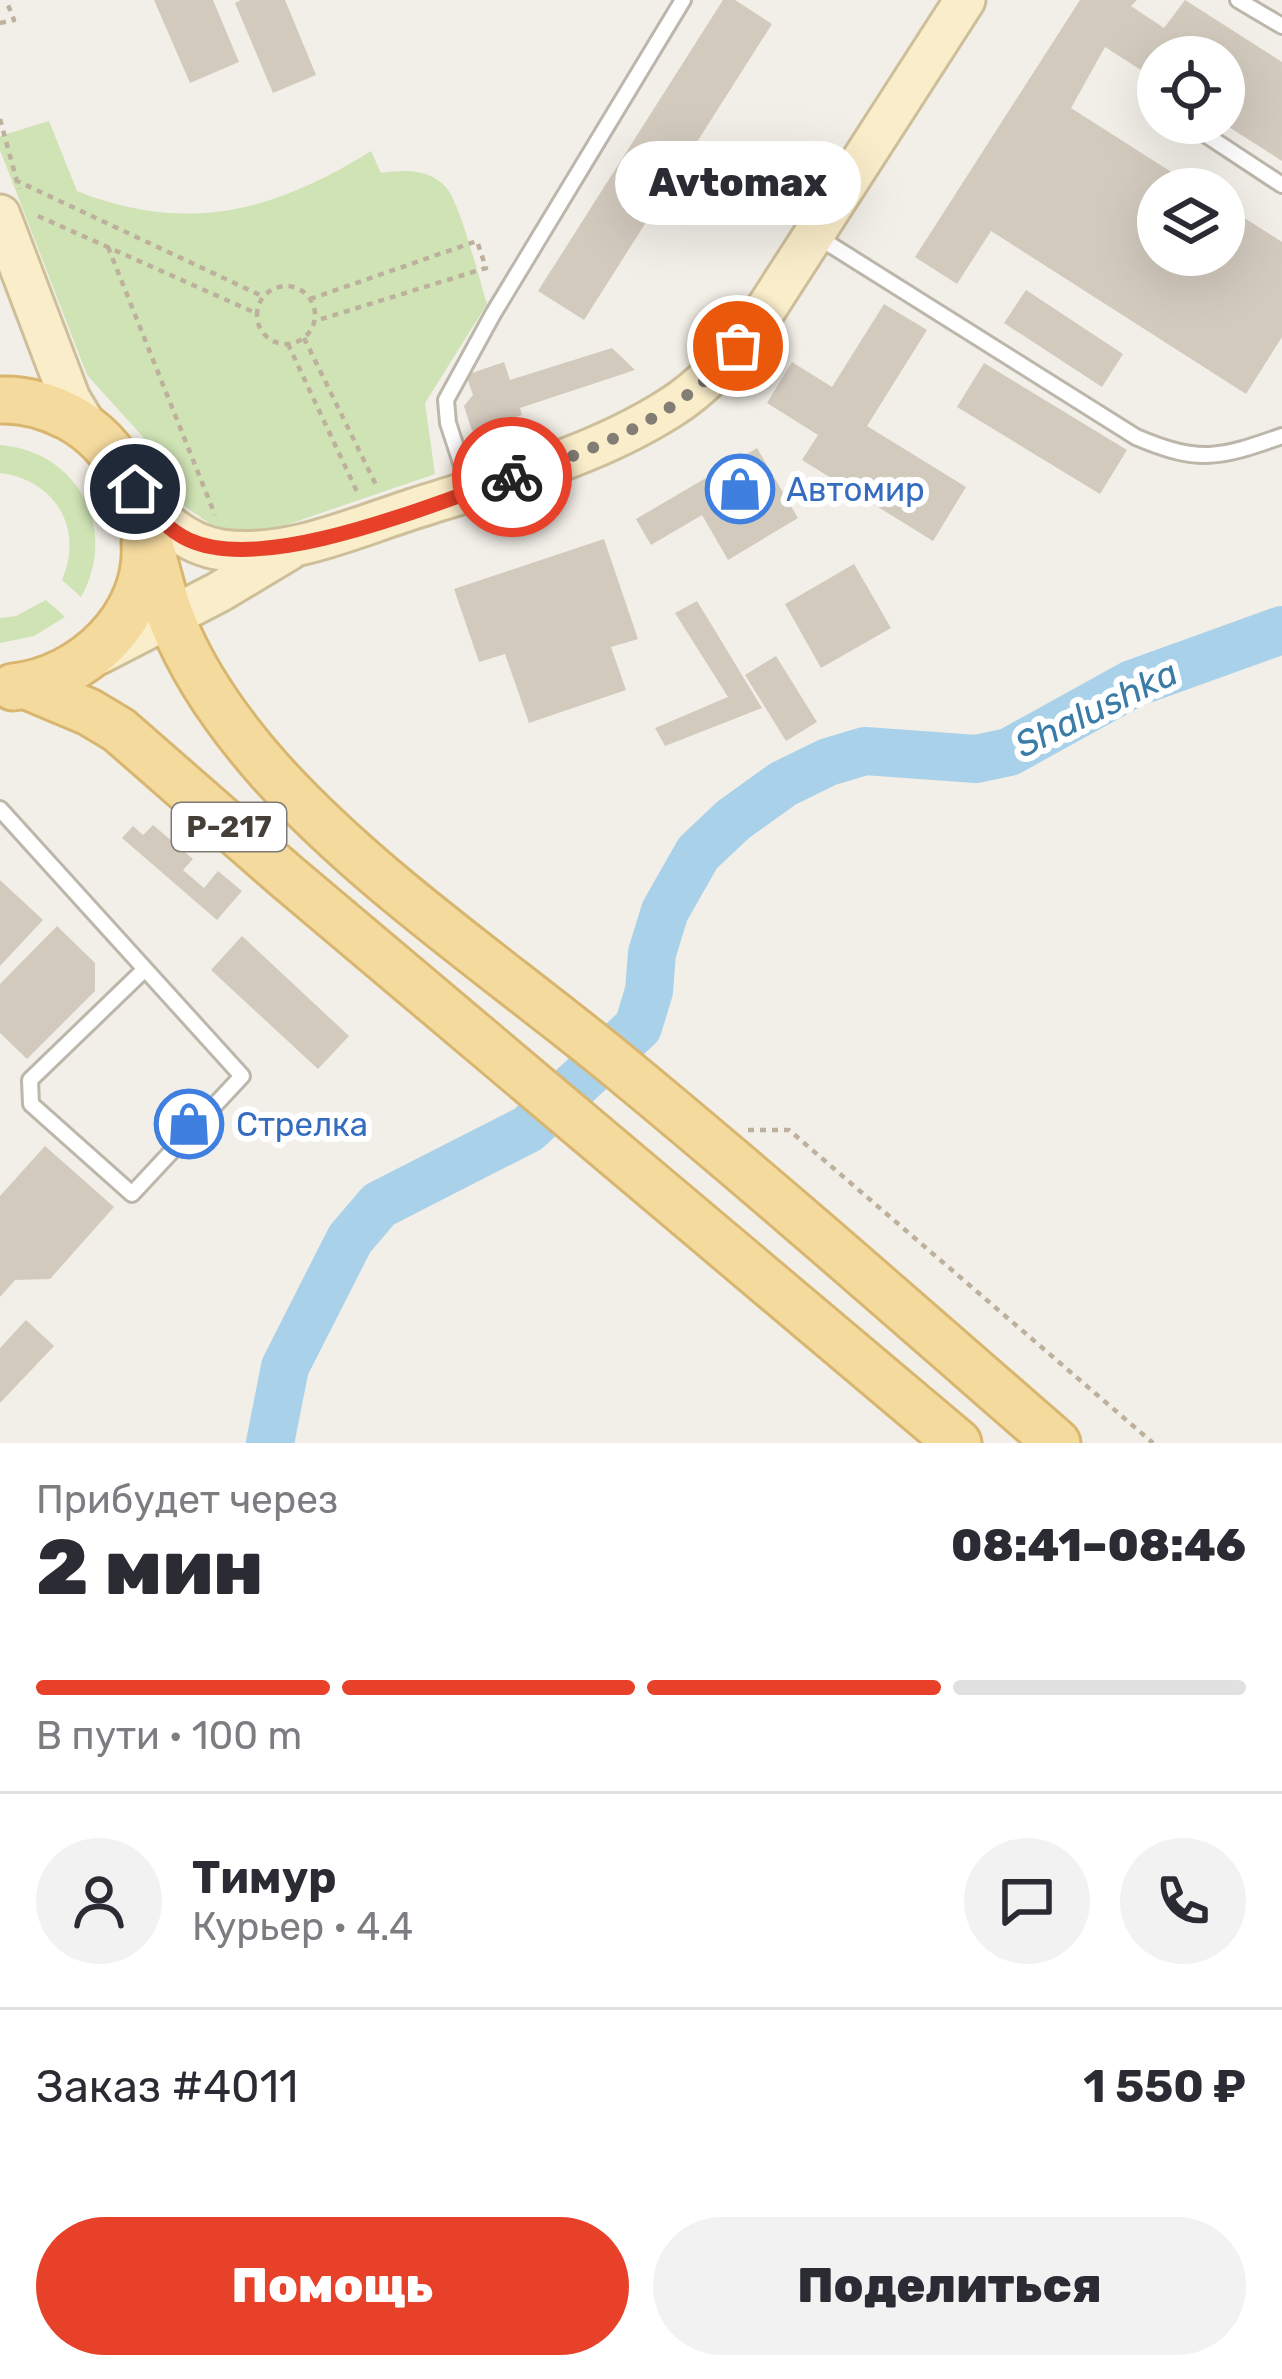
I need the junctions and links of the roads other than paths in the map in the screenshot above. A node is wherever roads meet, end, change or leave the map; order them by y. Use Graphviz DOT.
graph roads {
  1 [pos="683,0"];
  2 [pos="965,0"];
  3 [pos="1238,0"];
  4 [pos="1282,26"];
  5 [pos="1220,144"];
  6 [pos="1282,185"];
  7 [pos="17,202"];
  8 [pos="814,234"];
  9 [pos="0,400"];
  10 [pos="87,427"];
  11 [pos="1282,436"];
  12 [pos="470,491"];
  13 [pos="139,502"];
  14 [pos="293,547"];
  15 [pos="170,616"];
  16 [pos="70,671"];
  17 [pos="14,687"];
  18 [pos="0,809"];
  19 [pos="145,969"];
  20 [pos="958,1443"];
  21 [pos="1057,1443"];
  1 -- 12 [label="lane"];
  2 -- 8 [label="main road"];
  3 -- 4 [label="lane"];
  5 -- 6 [label="lane"];
  7 -- 10 [label="main road"];
  8 -- 11 [label="lane"];
  8 -- 12 [label="main road"];
  9 -- 10 [label="main road"];
  10 -- 13 [label="main road"];
  12 -- 14 [label="main road"];
  13 -- 14 [label="main road"];
  13 -- 15 [label="main road"];
  13 -- 16 [label="main road"];
  14 -- 15 [label="main road"];
  15 -- 16 [label="main road"];
  15 -- 21 [label="main road, Р-217"];
  16 -- 17 [label="main road"];
  17 -- 20 [label="main road, Р-217"];
  18 -- 19 [label="lane"];
  19 -- 19 [label="lane"];
}
